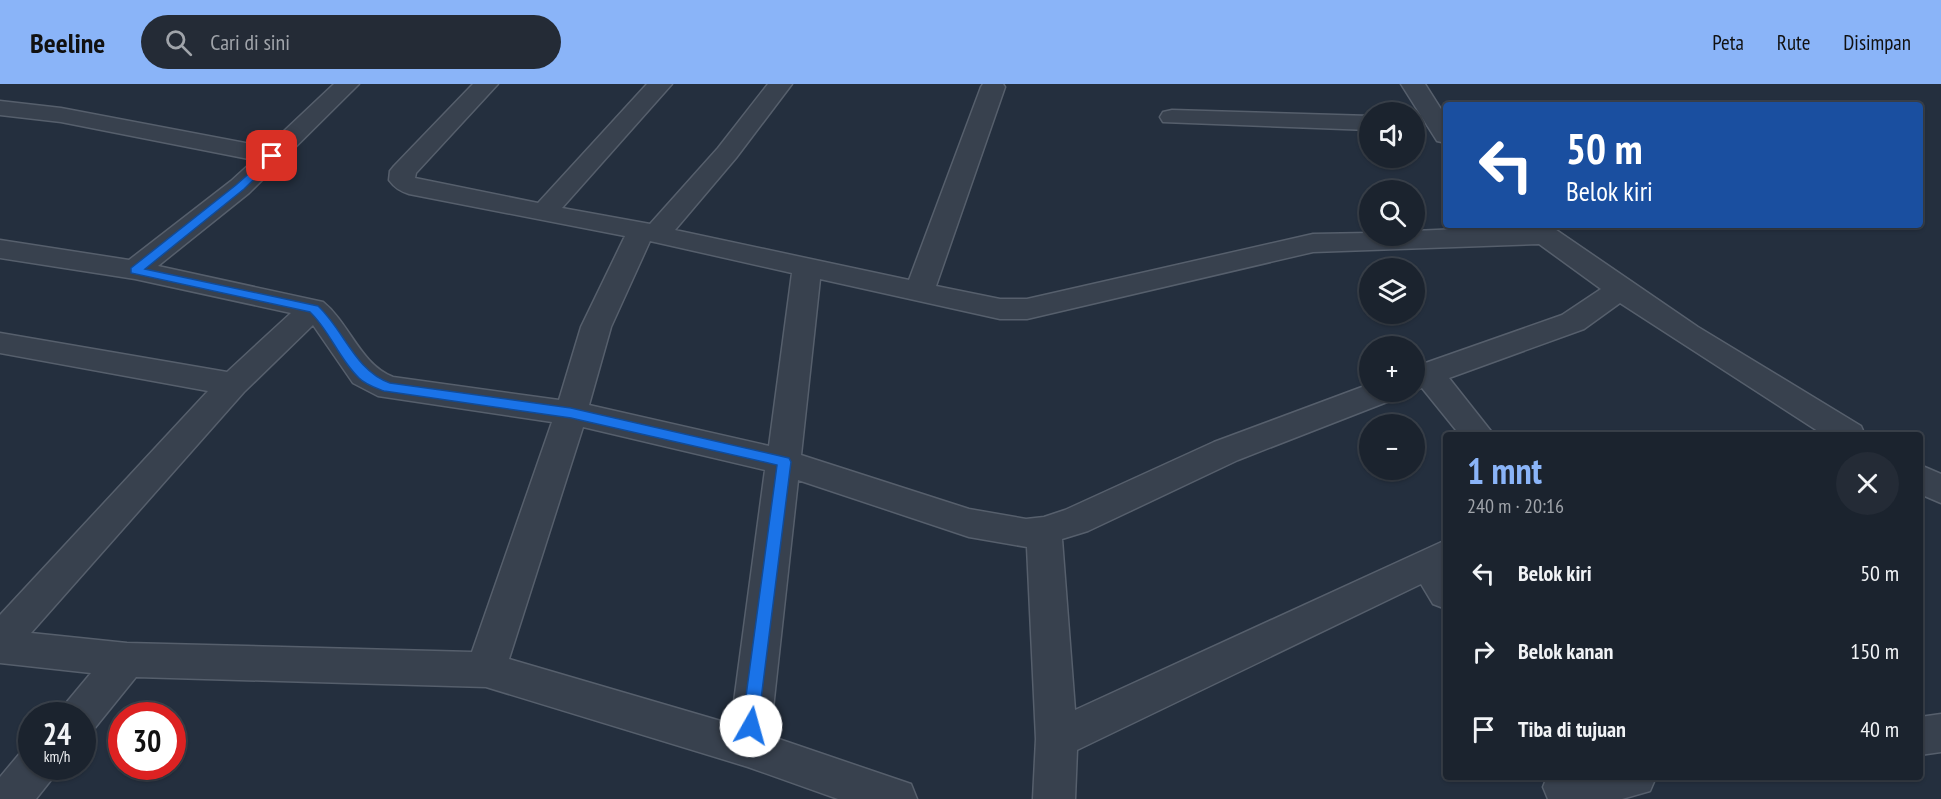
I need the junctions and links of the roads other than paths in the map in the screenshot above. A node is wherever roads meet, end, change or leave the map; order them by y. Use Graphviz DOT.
graph roads {
  1 [pos="347,84"];
  2 [pos="486,84"];
  3 [pos="660,84"];
  4 [pos="780,84"];
  5 [pos="1413,84"];
  6 [pos="993,87"];
  7 [pos="0,108"];
  8 [pos="1172,117"];
  9 [pos="1359,123"];
  10 [pos="1425,127"];
  11 [pos="1443,131"];
  12 [pos="272,156"];
  13 [pos="544,212"];
  14 [pos="1539,230"];
  15 [pos="649,232"];
  16 [pos="0,249"];
  17 [pos="807,267"];
  18 [pos="135,270"];
  19 [pos="1621,289"];
  20 [pos="920,290"];
  21 [pos="314,309"];
  22 [pos="0,343"];
  23 [pos="1425,375"];
  24 [pos="1425,380"];
  25 [pos="233,384"];
  26 [pos="1359,400"];
  27 [pos="571,413"];
  28 [pos="1475,432"];
  29 [pos="1844,432"];
  30 [pos="784,462"];
  31 [pos="1923,480"];
  32 [pos="1941,490"];
  33 [pos="1044,531"];
  34 [pos="1440,570"];
  35 [pos="0,641"];
  36 [pos="0,646"];
  37 [pos="127,660"];
  38 [pos="486,670"];
  39 [pos="92,702"];
  40 [pos="1057,739"];
  41 [pos="748,748"];
  42 [pos="25,780"];
  43 [pos="1615,780"];
  44 [pos="1563,788"];
  45 [pos="9,799"];
  46 [pos="896,799"];
  47 [pos="1054,799"];
  1 -- 12 [label="street"];
  2 -- 13 [label="street"];
  3 -- 13 [label="street"];
  4 -- 15 [label="street"];
  5 -- 11 [label="street"];
  6 -- 20 [label="street"];
  7 -- 12 [label="street"];
  8 -- 9 [label="street"];
  10 -- 11 [label="street"];
  12 -- 18 [label="street"];
  13 -- 15 [label="street"];
  14 -- 19 [label="street"];
  14 -- 20 [label="street"];
  15 -- 17 [label="street"];
  15 -- 27 [label="street"];
  16 -- 18 [label="street"];
  17 -- 20 [label="street"];
  17 -- 30 [label="street"];
  18 -- 21 [label="street"];
  19 -- 23 [label="street"];
  19 -- 29 [label="street"];
  21 -- 25 [label="street"];
  21 -- 27 [label="street"];
  22 -- 25 [label="street"];
  24 -- 28 [label="street"];
  25 -- 35 [label="street"];
  26 -- 33 [label="street"];
  27 -- 30 [label="street"];
  27 -- 38 [label="street"];
  30 -- 33 [label="street"];
  30 -- 41 [label="street"];
  31 -- 32 [label="street"];
  33 -- 40 [label="street"];
  34 -- 40 [label="street"];
  36 -- 37 [label="street"];
  37 -- 38 [label="street"];
  37 -- 39 [label="street"];
  38 -- 41 [label="street"];
  40 -- 47 [label="street"];
  41 -- 46 [label="street"];
  42 -- 45 [label="street"];
  43 -- 44 [label="street"];
}
